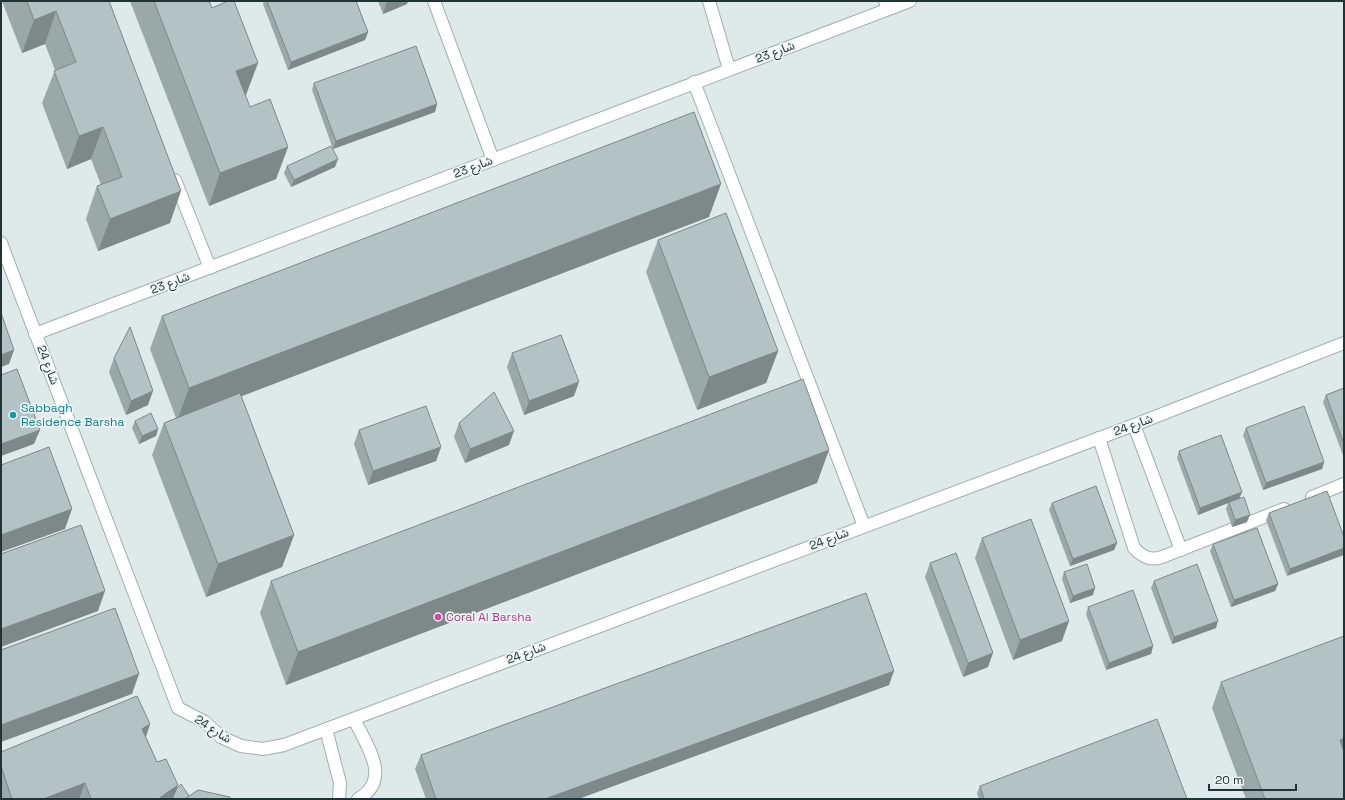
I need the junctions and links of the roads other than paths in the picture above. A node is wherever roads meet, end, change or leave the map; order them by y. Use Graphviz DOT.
graph roads {
  1 [pos="434,1"];
  2 [pos="709,1"];
  3 [pos="910,1"];
  4 [pos="887,5"];
  5 [pos="729,69"];
  6 [pos="694,82"];
  7 [pos="493,160"];
  8 [pos="170,167"];
  9 [pos="1,242"];
  10 [pos="210,268"];
  11 [pos="35,334"];
  12 [pos="1344,343"];
  13 [pos="1134,425"];
  14 [pos="1099,438"];
  15 [pos="1344,484"];
  16 [pos="864,526"];
  17 [pos="1181,550"];
  18 [pos="354,718"];
  19 [pos="326,728"];
  20 [pos="339,799"];
  21 [pos="358,799"];
  1 -- 7 [label="street"];
  2 -- 5 [label="street"];
  3 -- 4 [label="street, شارع 23"];
  4 -- 5 [label="street, شارع 23"];
  5 -- 6 [label="street, شارع 23"];
  6 -- 7 [label="street, شارع 23"];
  6 -- 16 [label="street"];
  7 -- 10 [label="street, شارع 23"];
  8 -- 10 [label="street"];
  9 -- 11 [label="street, شارع 24"];
  10 -- 11 [label="street, شارع 23"];
  11 -- 19 [label="street, شارع 24"];
  12 -- 13 [label="street, شارع 24"];
  13 -- 14 [label="street, شارع 24"];
  13 -- 17 [label="street"];
  14 -- 16 [label="street, شارع 24"];
  14 -- 17 [label="street"];
  15 -- 17 [label="street"];
  16 -- 18 [label="street, شارع 24"];
  18 -- 19 [label="street, شارع 24"];
  18 -- 21 [label="street"];
  19 -- 20 [label="street"];
}
